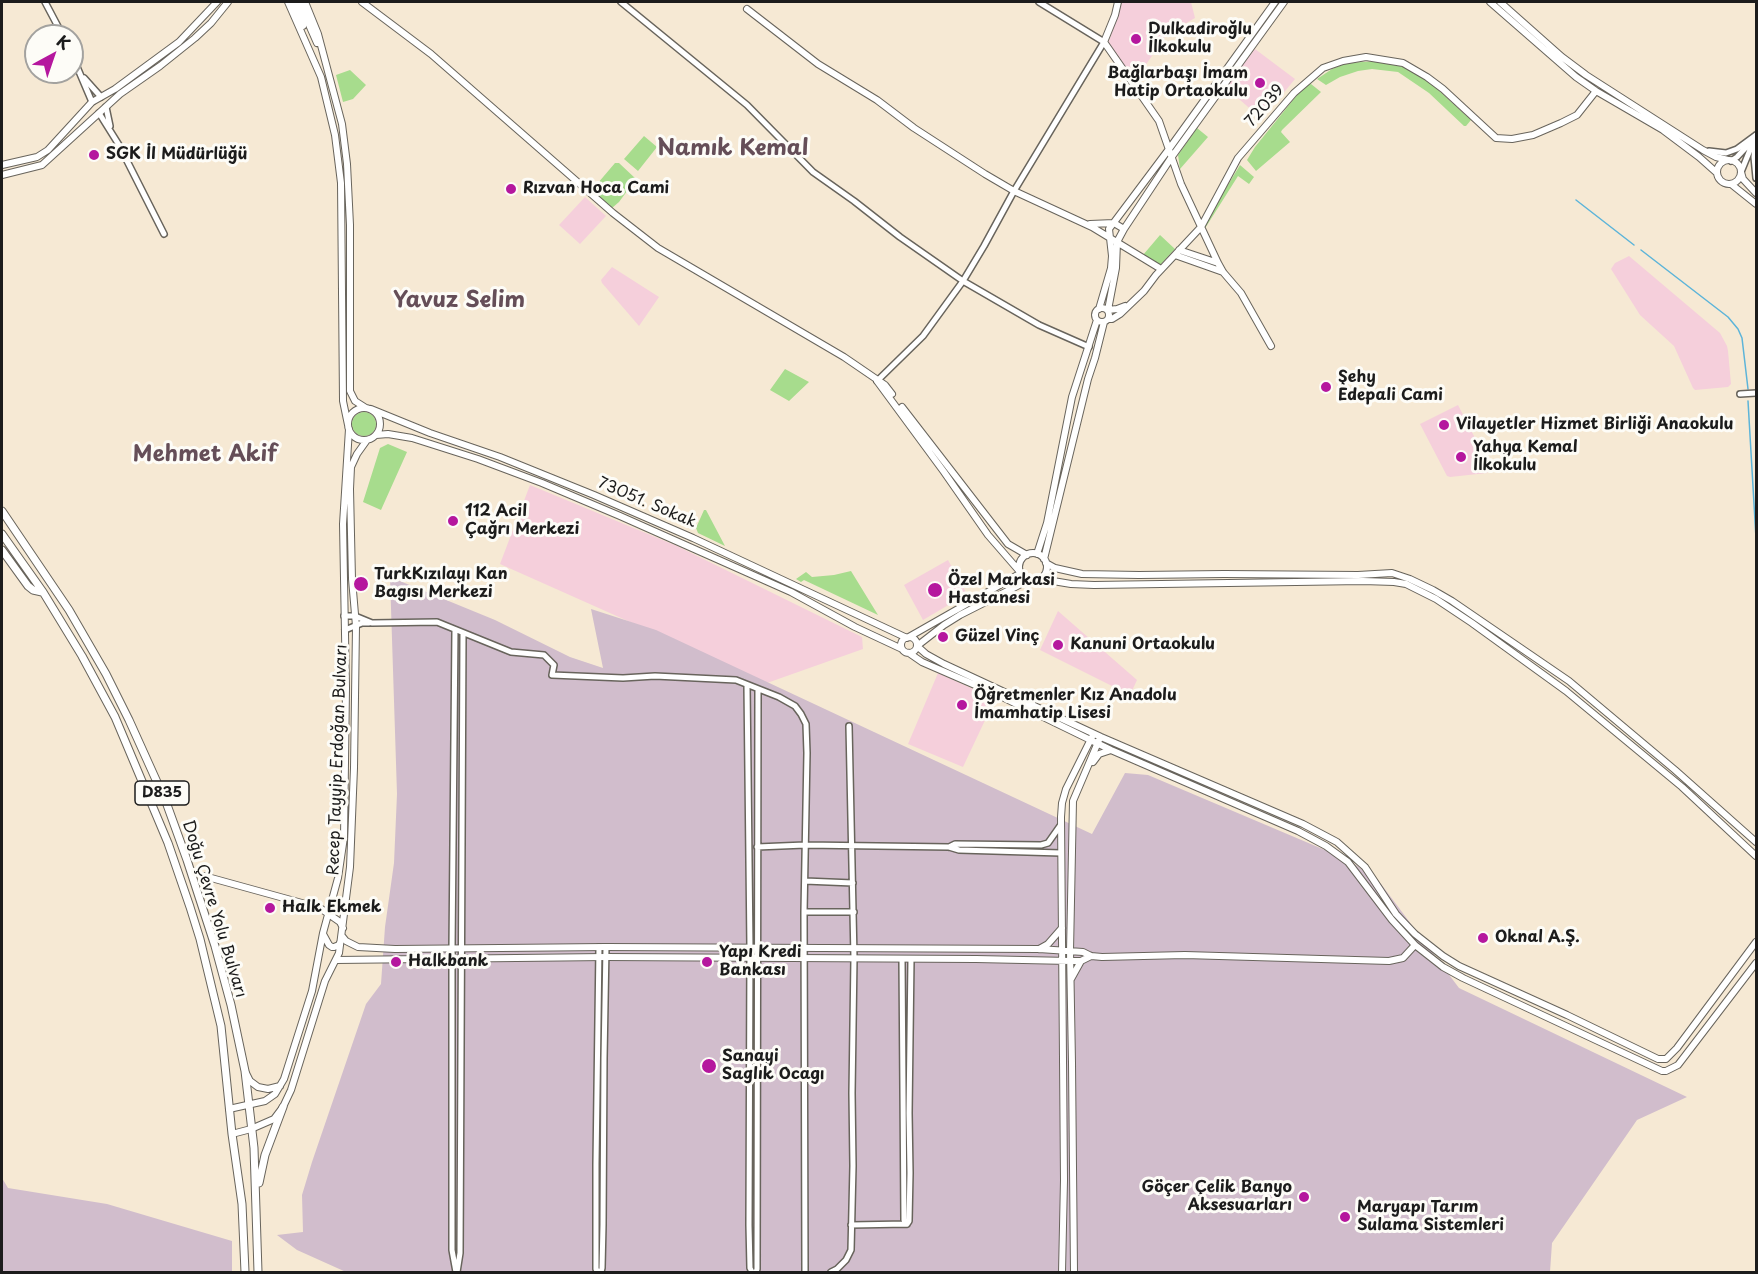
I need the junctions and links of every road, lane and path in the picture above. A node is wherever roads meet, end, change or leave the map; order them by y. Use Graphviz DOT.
graph roads {
  1 [pos="45,2"];
  2 [pos="217,2"];
  3 [pos="228,2"];
  4 [pos="288,2"];
  5 [pos="293,2"];
  6 [pos="299,2"];
  7 [pos="305,2"];
  8 [pos="362,2"];
  9 [pos="621,2"];
  10 [pos="1039,2"];
  11 [pos="1118,2"];
  12 [pos="1275,2"];
  13 [pos="1284,2"];
  14 [pos="1490,2"];
  15 [pos="1500,2"];
  16 [pos="747,9"];
  17 [pos="57,24"];
  18 [pos="1104,42"];
  19 [pos="321,76"];
  20 [pos="84,78"];
  21 [pos="84,83"];
  22 [pos="333,86"];
  23 [pos="1596,91"];
  24 [pos="101,97"];
  25 [pos="92,102"];
  26 [pos="106,107"];
  27 [pos="99,112"];
  28 [pos="1756,135"];
  29 [pos="114,136"];
  30 [pos="1169,149"];
  31 [pos="1703,150"];
  32 [pos="1171,158"];
  33 [pos="1729,160"];
  34 [pos="2,165"];
  35 [pos="1741,172"];
  36 [pos="1717,173"];
  37 [pos="2,175"];
  38 [pos="1756,178"];
  39 [pos="1731,184"];
  40 [pos="1014,191"];
  41 [pos="1756,193"];
  42 [pos="1756,204"];
  43 [pos="1083,223"];
  44 [pos="1114,223"];
  45 [pos="1201,227"];
  46 [pos="1124,229"];
  47 [pos="164,234"];
  48 [pos="1110,238"];
  49 [pos="1117,242"];
  50 [pos="1177,252"];
  51 [pos="1218,263"];
  52 [pos="1161,269"];
  53 [pos="1223,272"];
  54 [pos="963,281"];
  55 [pos="1130,304"];
  56 [pos="1099,309"];
  57 [pos="1108,310"];
  58 [pos="1103,320"];
  59 [pos="1271,346"];
  60 [pos="1089,347"];
  61 [pos="877,381"];
  62 [pos="1756,393"];
  63 [pos="1740,394"];
  64 [pos="368,409"];
  65 [pos="349,427"];
  66 [pos="376,435"];
  67 [pos="367,440"];
  68 [pos="2,511"];
  69 [pos="2,534"];
  70 [pos="2,550"];
  71 [pos="1037,554"];
  72 [pos="1027,555"];
  73 [pos="1045,561"];
  74 [pos="1021,573"];
  75 [pos="1043,577"];
  76 [pos="1029,580"];
  77 [pos="43,592"];
  78 [pos="344,616"];
  79 [pos="355,616"];
  80 [pos="372,623"];
  81 [pos="356,626"];
  82 [pos="922,628"];
  83 [pos="345,630"];
  84 [pos="455,630"];
  85 [pos="891,630"];
  86 [pos="463,634"];
  87 [pos="928,637"];
  88 [pos="907,638"];
  89 [pos="916,646"];
  90 [pos="905,651"];
  91 [pos="929,656"];
  92 [pos="747,685"];
  93 [pos="758,690"];
  94 [pos="849,726"];
  95 [pos="1078,734"];
  96 [pos="1096,739"];
  97 [pos="1111,750"];
  98 [pos="1073,775"];
  99 [pos="1082,780"];
  100 [pos="1061,825"];
  101 [pos="1756,842"];
  102 [pos="806,845"];
  103 [pos="757,846"];
  104 [pos="853,846"];
  105 [pos="949,847"];
  106 [pos="1061,853"];
  107 [pos="1756,856"];
  108 [pos="204,876"];
  109 [pos="805,881"];
  110 [pos="854,883"];
  111 [pos="804,912"];
  112 [pos="854,912"];
  113 [pos="329,915"];
  114 [pos="343,928"];
  115 [pos="1063,928"];
  116 [pos="323,933"];
  117 [pos="342,936"];
  118 [pos="1070,938"];
  119 [pos="1756,942"];
  120 [pos="1415,945"];
  121 [pos="602,947"];
  122 [pos="461,948"];
  123 [pos="754,948"];
  124 [pos="804,948"];
  125 [pos="854,948"];
  126 [pos="452,949"];
  127 [pos="1039,949"];
  128 [pos="1066,951"];
  129 [pos="1083,952"];
  130 [pos="1091,956"];
  131 [pos="602,957"];
  132 [pos="750,958"];
  133 [pos="758,958"];
  134 [pos="854,958"];
  135 [pos="452,959"];
  136 [pos="461,959"];
  137 [pos="805,959"];
  138 [pos="903,959"];
  139 [pos="911,959"];
  140 [pos="1035,959"];
  141 [pos="336,960"];
  142 [pos="1062,961"];
  143 [pos="1070,961"];
  144 [pos="1081,961"];
  145 [pos="1756,963"];
  146 [pos="1061,978"];
  147 [pos="1070,980"];
  148 [pos="245,1071"];
  149 [pos="280,1085"];
  150 [pos="249,1106"];
  151 [pos="284,1107"];
  152 [pos="229,1109"];
  153 [pos="251,1129"];
  154 [pos="232,1134"];
  155 [pos="256,1194"];
  156 [pos="907,1224"];
  157 [pos="851,1225"];
  158 [pos="245,1272"];
  159 [pos="258,1272"];
  160 [pos="456,1272"];
  161 [pos="599,1272"];
  162 [pos="754,1272"];
  163 [pos="805,1272"];
  164 [pos="831,1272"];
  165 [pos="1062,1272"];
  166 [pos="1074,1272"];
  1 -- 17 [label="street"];
  2 -- 24 [label="main road"];
  3 -- 26 [label="main road"];
  4 -- 19 [label="main road, Recep Tayyip Erdoğan Bulvarı"];
  5 -- 19 [label="main road"];
  6 -- 22 [label="main road"];
  7 -- 22 [label="main road"];
  8 -- 61 [label="main road"];
  9 -- 54 [label="street"];
  10 -- 18 [label="street"];
  11 -- 18 [label="main road"];
  12 -- 30 [label="main road"];
  13 -- 32 [label="main road"];
  14 -- 23 [label="main road"];
  15 -- 31 [label="main road"];
  16 -- 40 [label="main road"];
  18 -- 30 [label="main road"];
  18 -- 40 [label="street"];
  19 -- 65 [label="main road, Recep Tayyip Erdoğan Bulvarı"];
  20 -- 24 [label="street"];
  21 -- 25 [label="street"];
  22 -- 64 [label="main road"];
  23 -- 36 [label="main road"];
  23 -- 45 [label="main road, 72039"];
  24 -- 25 [label="main road"];
  24 -- 26 [label="main road"];
  25 -- 27 [label="main road"];
  25 -- 34 [label="main road"];
  26 -- 27 [label="main road"];
  26 -- 29 [label="street"];
  27 -- 29 [label="street"];
  27 -- 37 [label="main road"];
  28 -- 31 [label="street"];
  28 -- 33 [label="street"];
  28 -- 35 [label="street"];
  28 -- 38 [label="street"];
  29 -- 47 [label="street"];
  30 -- 32 [label="main road"];
  30 -- 44 [label="main road"];
  31 -- 33 [label="main road"];
  32 -- 45 [label="main road"];
  32 -- 46 [label="main road"];
  33 -- 35 [label="main road"];
  33 -- 36 [label="main road"];
  35 -- 39 [label="main road"];
  35 -- 41 [label="main road"];
  36 -- 39 [label="main road"];
  39 -- 42 [label="main road"];
  40 -- 43 [label="main road"];
  40 -- 54 [label="street"];
  43 -- 44 [label="main road"];
  43 -- 48 [label="main road"];
  44 -- 46 [label="main road"];
  44 -- 48 [label="main road"];
  45 -- 50 [label="main road, 72039"];
  45 -- 51 [label="main road"];
  46 -- 49 [label="main road"];
  48 -- 49 [label="main road"];
  48 -- 56 [label="main road"];
  49 -- 52 [label="main road"];
  49 -- 57 [label="main road"];
  50 -- 51 [label="main road"];
  50 -- 52 [label="main road, 72039"];
  50 -- 53 [label="main road"];
  51 -- 53 [label="main road"];
  52 -- 55 [label="main road, 72039"];
  53 -- 59 [label="main road"];
  54 -- 60 [label="street"];
  54 -- 61 [label="street"];
  55 -- 57 [label="main road"];
  55 -- 58 [label="main road, 72039"];
  56 -- 57 [label="main road"];
  56 -- 58 [label="main road"];
  57 -- 58 [label="main road"];
  58 -- 60 [label="main road"];
  58 -- 73 [label="main road"];
  60 -- 71 [label="main road"];
  61 -- 72 [label="main road"];
  61 -- 74 [label="main road"];
  62 -- 63 [label="street"];
  64 -- 65 [label="main road"];
  64 -- 66 [label="main road"];
  64 -- 85 [label="main road, 73051. Sokak"];
  65 -- 67 [label="main road"];
  65 -- 78 [label="main road, Recep Tayyip Erdoğan Bulvarı"];
  66 -- 67 [label="main road"];
  66 -- 90 [label="main road"];
  67 -- 79 [label="main road, Recep Tayyip Erdoğan Bulvarı"];
  68 -- 148 [label="highway, Doğu Çevre Yolu Bulvarı / D835"];
  69 -- 77 [label="highway, Doğu Çevre Yolu Bulvarı / D835"];
  70 -- 77 [label="highway"];
  71 -- 72 [label="main road"];
  71 -- 73 [label="main road"];
  72 -- 74 [label="main road"];
  73 -- 75 [label="main road"];
  73 -- 101 [label="main road"];
  74 -- 76 [label="main road"];
  74 -- 82 [label="main road"];
  75 -- 76 [label="main road"];
  75 -- 107 [label="main road"];
  76 -- 87 [label="main road"];
  77 -- 152 [label="highway, Doğu Çevre Yolu Bulvarı / D835"];
  78 -- 79 [label="street"];
  78 -- 83 [label="main road, Recep Tayyip Erdoğan Bulvarı"];
  79 -- 80 [label="street"];
  79 -- 81 [label="main road, Recep Tayyip Erdoğan Bulvarı"];
  80 -- 81 [label="street"];
  80 -- 84 [label="street"];
  81 -- 83 [label="street"];
  81 -- 114 [label="main road, Recep Tayyip Erdoğan Bulvarı"];
  82 -- 85 [label="main road"];
  82 -- 88 [label="main road"];
  83 -- 113 [label="main road, Recep Tayyip Erdoğan Bulvarı"];
  84 -- 86 [label="street"];
  84 -- 126 [label="street"];
  85 -- 88 [label="main road, 73051. Sokak"];
  86 -- 92 [label="street"];
  86 -- 122 [label="street"];
  87 -- 89 [label="main road"];
  87 -- 91 [label="main road"];
  88 -- 89 [label="main road"];
  88 -- 90 [label="main road"];
  89 -- 90 [label="main road"];
  89 -- 91 [label="main road"];
  90 -- 95 [label="main road"];
  91 -- 96 [label="main road"];
  92 -- 93 [label="street"];
  92 -- 123 [label="street"];
  93 -- 102 [label="street"];
  93 -- 103 [label="street"];
  94 -- 104 [label="street"];
  95 -- 96 [label="main road"];
  95 -- 98 [label="main road"];
  96 -- 97 [label="main road"];
  96 -- 98 [label="main road"];
  96 -- 99 [label="main road"];
  96 -- 119 [label="main road"];
  97 -- 99 [label="main road"];
  97 -- 120 [label="main road"];
  98 -- 100 [label="main road"];
  99 -- 118 [label="main road"];
  100 -- 105 [label="street"];
  100 -- 106 [label="main road"];
  102 -- 103 [label="street"];
  102 -- 104 [label="street"];
  102 -- 109 [label="street"];
  103 -- 123 [label="street"];
  104 -- 105 [label="street"];
  104 -- 110 [label="street"];
  105 -- 106 [label="street"];
  106 -- 115 [label="main road"];
  108 -- 113 [label="main road"];
  109 -- 110 [label="street"];
  109 -- 111 [label="street"];
  110 -- 112 [label="street"];
  111 -- 112 [label="street"];
  111 -- 124 [label="street"];
  112 -- 125 [label="street"];
  113 -- 114 [label="main road"];
  113 -- 116 [label="main road, Recep Tayyip Erdoğan Bulvarı"];
  114 -- 117 [label="main road, Recep Tayyip Erdoğan Bulvarı"];
  115 -- 127 [label="main road"];
  115 -- 128 [label="main road"];
  116 -- 117 [label="main road"];
  116 -- 149 [label="main road, Recep Tayyip Erdoğan Bulvarı"];
  117 -- 126 [label="main road"];
  117 -- 141 [label="main road, Recep Tayyip Erdoğan Bulvarı"];
  118 -- 128 [label="main road"];
  118 -- 129 [label="main road"];
  120 -- 130 [label="main road"];
  120 -- 145 [label="main road"];
  121 -- 122 [label="main road"];
  121 -- 123 [label="main road"];
  121 -- 131 [label="street"];
  122 -- 126 [label="main road"];
  122 -- 136 [label="street"];
  123 -- 124 [label="main road"];
  123 -- 132 [label="street"];
  123 -- 133 [label="street"];
  124 -- 125 [label="main road"];
  124 -- 137 [label="street"];
  125 -- 127 [label="main road"];
  125 -- 134 [label="street"];
  126 -- 135 [label="street"];
  127 -- 128 [label="main road"];
  128 -- 129 [label="main road"];
  128 -- 142 [label="main road"];
  128 -- 143 [label="main road"];
  129 -- 130 [label="main road"];
  130 -- 144 [label="main road"];
  131 -- 132 [label="main road"];
  131 -- 136 [label="main road"];
  131 -- 161 [label="street"];
  132 -- 133 [label="main road"];
  132 -- 162 [label="street"];
  133 -- 137 [label="main road"];
  133 -- 162 [label="street"];
  134 -- 137 [label="main road"];
  134 -- 138 [label="main road"];
  134 -- 157 [label="street"];
  135 -- 136 [label="main road"];
  135 -- 141 [label="main road"];
  135 -- 160 [label="street"];
  136 -- 160 [label="street"];
  137 -- 163 [label="street"];
  138 -- 139 [label="main road"];
  138 -- 156 [label="street"];
  139 -- 140 [label="main road"];
  139 -- 156 [label="street"];
  140 -- 142 [label="main road"];
  140 -- 146 [label="main road"];
  141 -- 151 [label="main road, Recep Tayyip Erdoğan Bulvarı"];
  142 -- 143 [label="main road"];
  142 -- 146 [label="main road"];
  143 -- 144 [label="main road"];
  143 -- 147 [label="main road"];
  144 -- 147 [label="main road"];
  146 -- 165 [label="main road"];
  147 -- 166 [label="main road"];
  148 -- 149 [label="main road"];
  148 -- 150 [label="highway, Doğu Çevre Yolu Bulvarı / D835"];
  149 -- 150 [label="main road"];
  150 -- 152 [label="main road"];
  150 -- 153 [label="highway, D835"];
  151 -- 153 [label="main road"];
  151 -- 155 [label="highway"];
  152 -- 154 [label="highway, D835"];
  153 -- 154 [label="main road"];
  153 -- 155 [label="highway, D835"];
  154 -- 158 [label="highway, D835"];
  155 -- 159 [label="highway, D835"];
  156 -- 157 [label="street"];
  157 -- 164 [label="street"];
}
